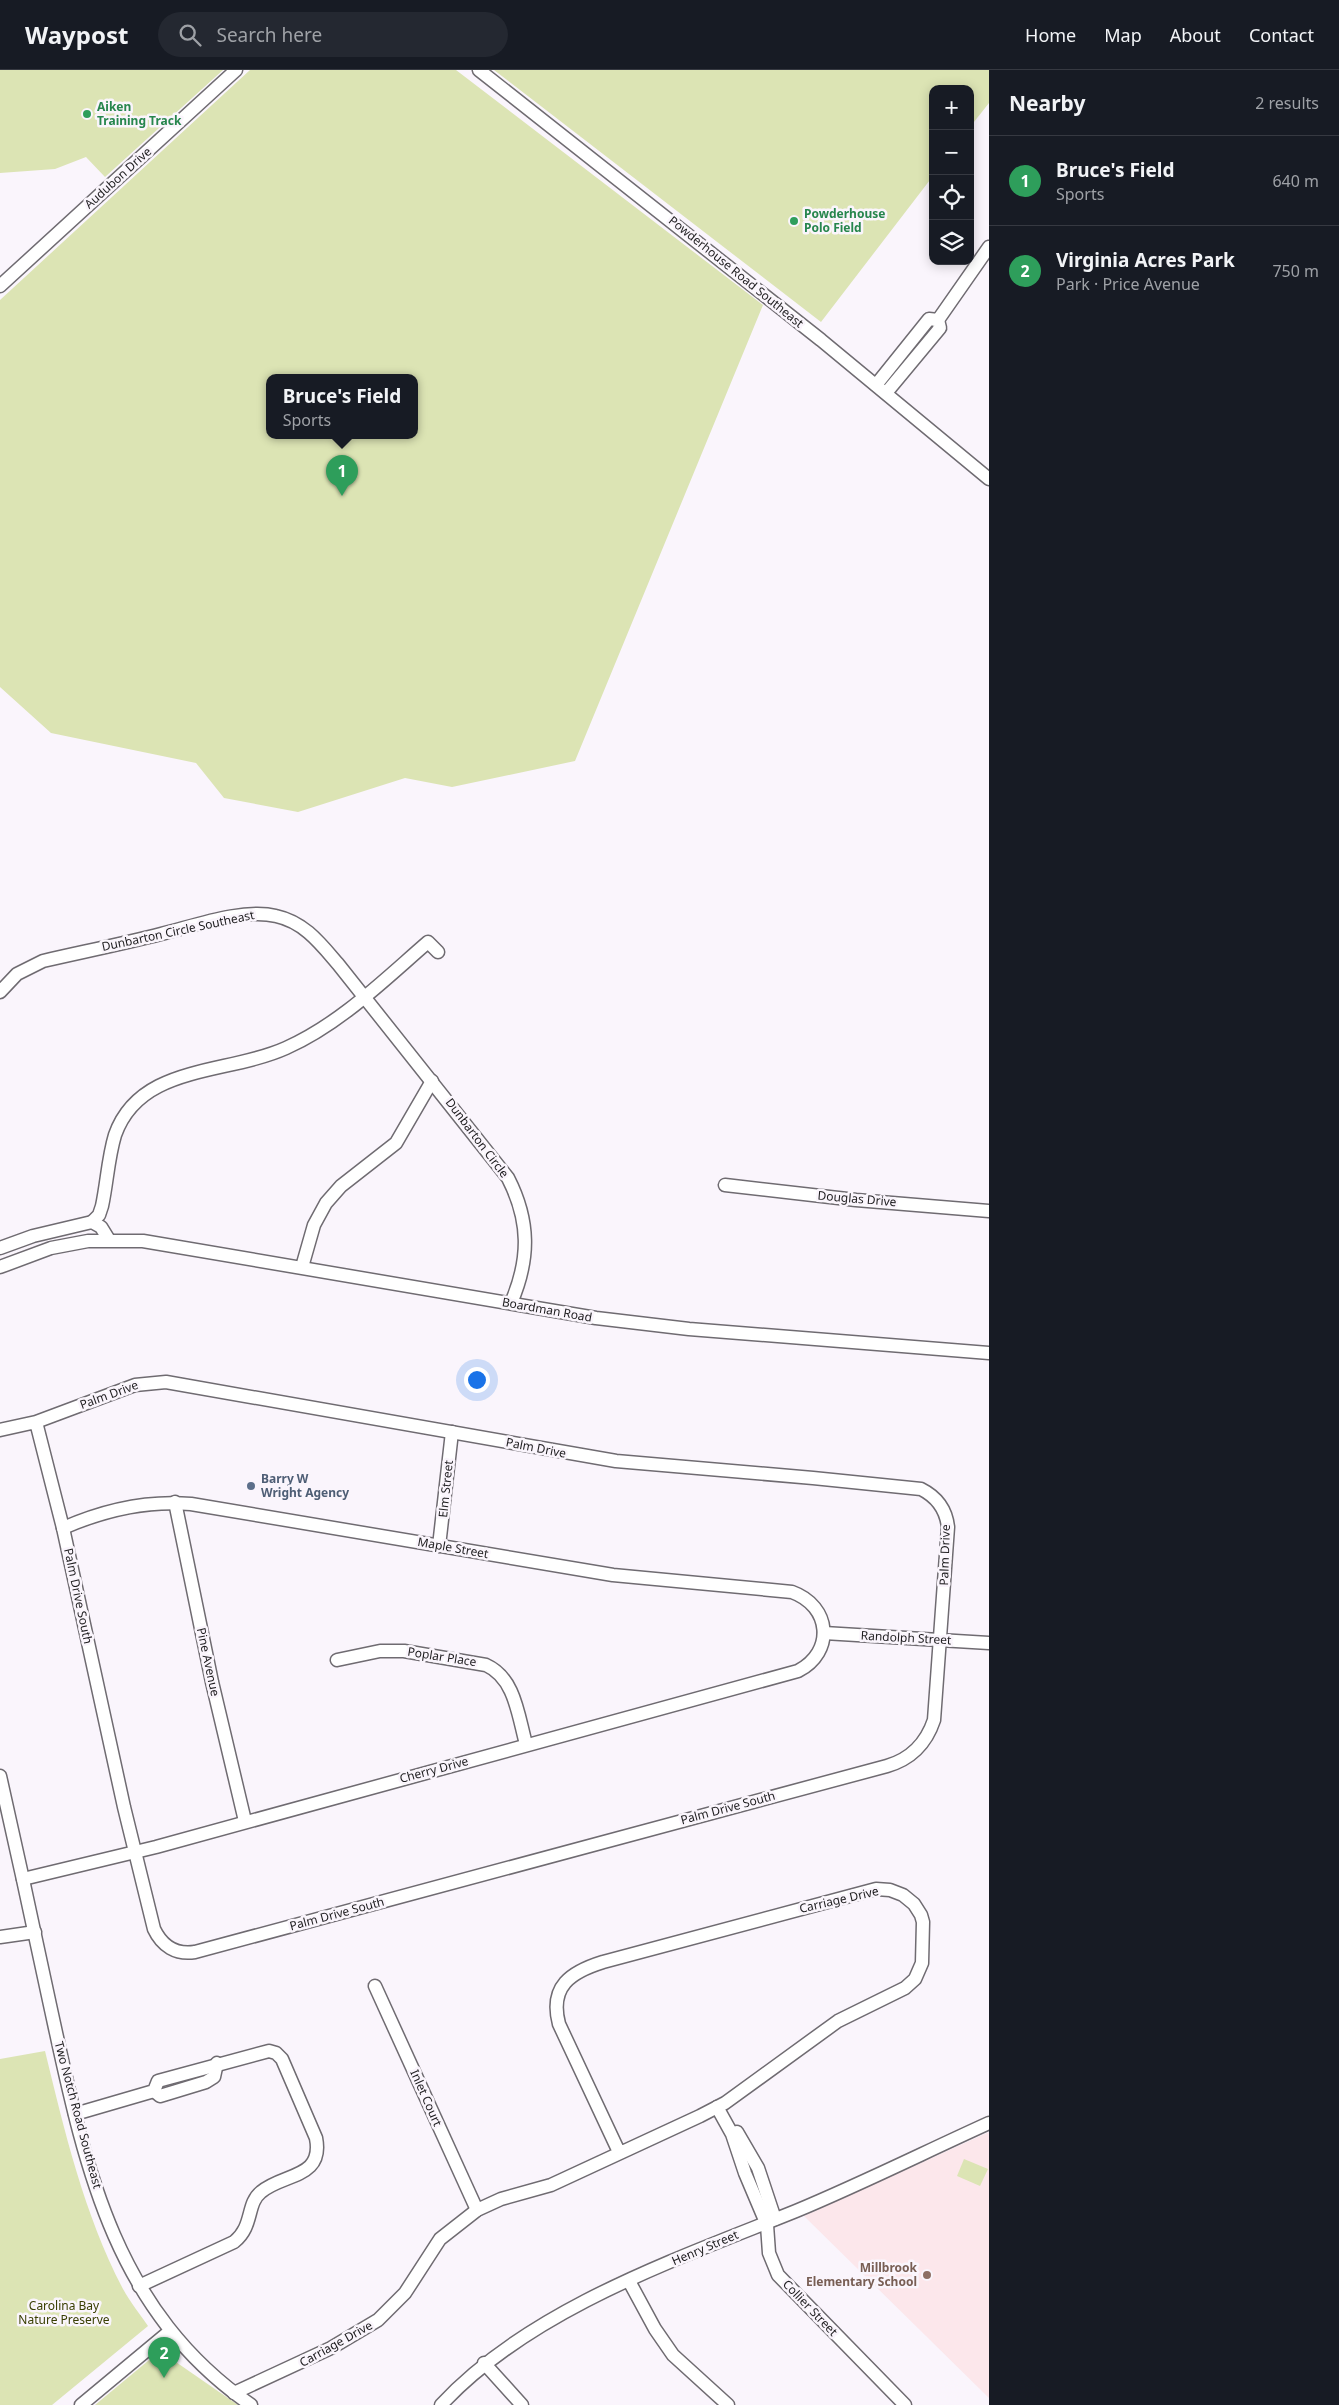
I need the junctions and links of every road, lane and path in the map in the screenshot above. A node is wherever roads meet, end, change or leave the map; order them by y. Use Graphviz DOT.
graph roads {
  1 [pos="236,70"];
  2 [pos="479,70"];
  3 [pos="989,247"];
  4 [pos="0,286"];
  5 [pos="938,320"];
  6 [pos="876,385"];
  7 [pos="886,393"];
  8 [pos="989,479"];
  9 [pos="438,952"];
  10 [pos="0,992"];
  11 [pos="364,996"];
  12 [pos="432,1081"];
  13 [pos="725,1185"];
  14 [pos="989,1211"];
  15 [pos="92,1222"];
  16 [pos="109,1240"];
  17 [pos="0,1248"];
  18 [pos="0,1267"];
  19 [pos="302,1267"];
  20 [pos="511,1303"];
  21 [pos="989,1353"];
  22 [pos="36,1422"];
  23 [pos="0,1430"];
  24 [pos="452,1432"];
  25 [pos="175,1502"];
  26 [pos="63,1528"];
  27 [pos="439,1546"];
  28 [pos="824,1633"];
  29 [pos="940,1640"];
  30 [pos="989,1643"];
  31 [pos="337,1660"];
  32 [pos="526,1744"];
  33 [pos="0,1776"];
  34 [pos="245,1821"];
  35 [pos="134,1852"];
  36 [pos="23,1879"];
  37 [pos="35,1932"];
  38 [pos="0,1937"];
  39 [pos="375,1986"];
  40 [pos="721,2105"];
  41 [pos="75,2114"];
  42 [pos="989,2123"];
  43 [pos="619,2152"];
  44 [pos="477,2210"];
  45 [pos="770,2221"];
  46 [pos="629,2282"];
  47 [pos="139,2286"];
  48 [pos="170,2331"];
  49 [pos="484,2364"];
  50 [pos="234,2393"];
  51 [pos="81,2405"];
  52 [pos="251,2405"];
  53 [pos="441,2405"];
  54 [pos="522,2405"];
  55 [pos="728,2405"];
  56 [pos="905,2405"];
  1 -- 4 [label="street, Audubon Drive"];
  2 -- 6 [label="street, Powderhouse Road Southeast"];
  3 -- 5 [label="street"];
  5 -- 6 [label="street"];
  5 -- 7 [label="street"];
  6 -- 7 [label="street, Powderhouse Road Southeast"];
  7 -- 8 [label="street, Powderhouse Road Southeast"];
  9 -- 11 [label="street"];
  10 -- 11 [label="street, Dunbarton Circle Southeast"];
  11 -- 12 [label="street, Dunbarton Circle"];
  11 -- 15 [label="street"];
  12 -- 19 [label="street"];
  12 -- 20 [label="street, Dunbarton Circle"];
  13 -- 14 [label="street, Douglas Drive"];
  15 -- 16 [label="street"];
  15 -- 17 [label="street"];
  16 -- 18 [label="street, Boardman Road"];
  16 -- 19 [label="street, Boardman Road"];
  19 -- 20 [label="street, Boardman Road"];
  20 -- 21 [label="street, Boardman Road"];
  22 -- 23 [label="street, Palm Drive"];
  22 -- 24 [label="street, Palm Drive"];
  22 -- 26 [label="street, Palm Drive South"];
  24 -- 27 [label="street, Elm Street"];
  24 -- 29 [label="street, Palm Drive"];
  25 -- 26 [label="street, Maple Street"];
  25 -- 27 [label="street, Maple Street"];
  25 -- 34 [label="street, Pine Avenue"];
  26 -- 35 [label="street, Palm Drive South"];
  27 -- 28 [label="street, Maple Street"];
  28 -- 29 [label="street, Randolph Street"];
  28 -- 32 [label="street, Cherry Drive"];
  29 -- 30 [label="street, Randolph Street"];
  29 -- 35 [label="street, Palm Drive South"];
  31 -- 32 [label="street, Poplar Place"];
  32 -- 34 [label="street, Cherry Drive"];
  33 -- 36 [label="street, Two Notch Road Southeast"];
  34 -- 35 [label="street, Cherry Drive"];
  35 -- 36 [label="street, Cherry Drive"];
  36 -- 37 [label="street, Two Notch Road Southeast"];
  37 -- 38 [label="street"];
  37 -- 41 [label="street, Two Notch Road Southeast"];
  39 -- 44 [label="street, Inlet Court"];
  40 -- 43 [label="street, Carriage Drive"];
  40 -- 43 [label="street, Carriage Drive"];
  40 -- 45 [label="street, Collier Street"];
  41 -- 47 [label="street, Two Notch Road Southeast"];
  41 -- 47 [label="street"];
  42 -- 45 [label="street, Henry Street"];
  43 -- 44 [label="street, Carriage Drive"];
  44 -- 50 [label="street, Carriage Drive"];
  45 -- 46 [label="street, Henry Street"];
  45 -- 56 [label="street, Collier Street"];
  46 -- 49 [label="street, Henry Street"];
  46 -- 55 [label="street"];
  47 -- 48 [label="street, Two Notch Road Southeast"];
  48 -- 50 [label="street, Two Notch Road Southeast"];
  48 -- 51 [label="street"];
  49 -- 53 [label="street, Henry Street"];
  49 -- 54 [label="street"];
  50 -- 52 [label="street, Two Notch Road Southeast"];
}
